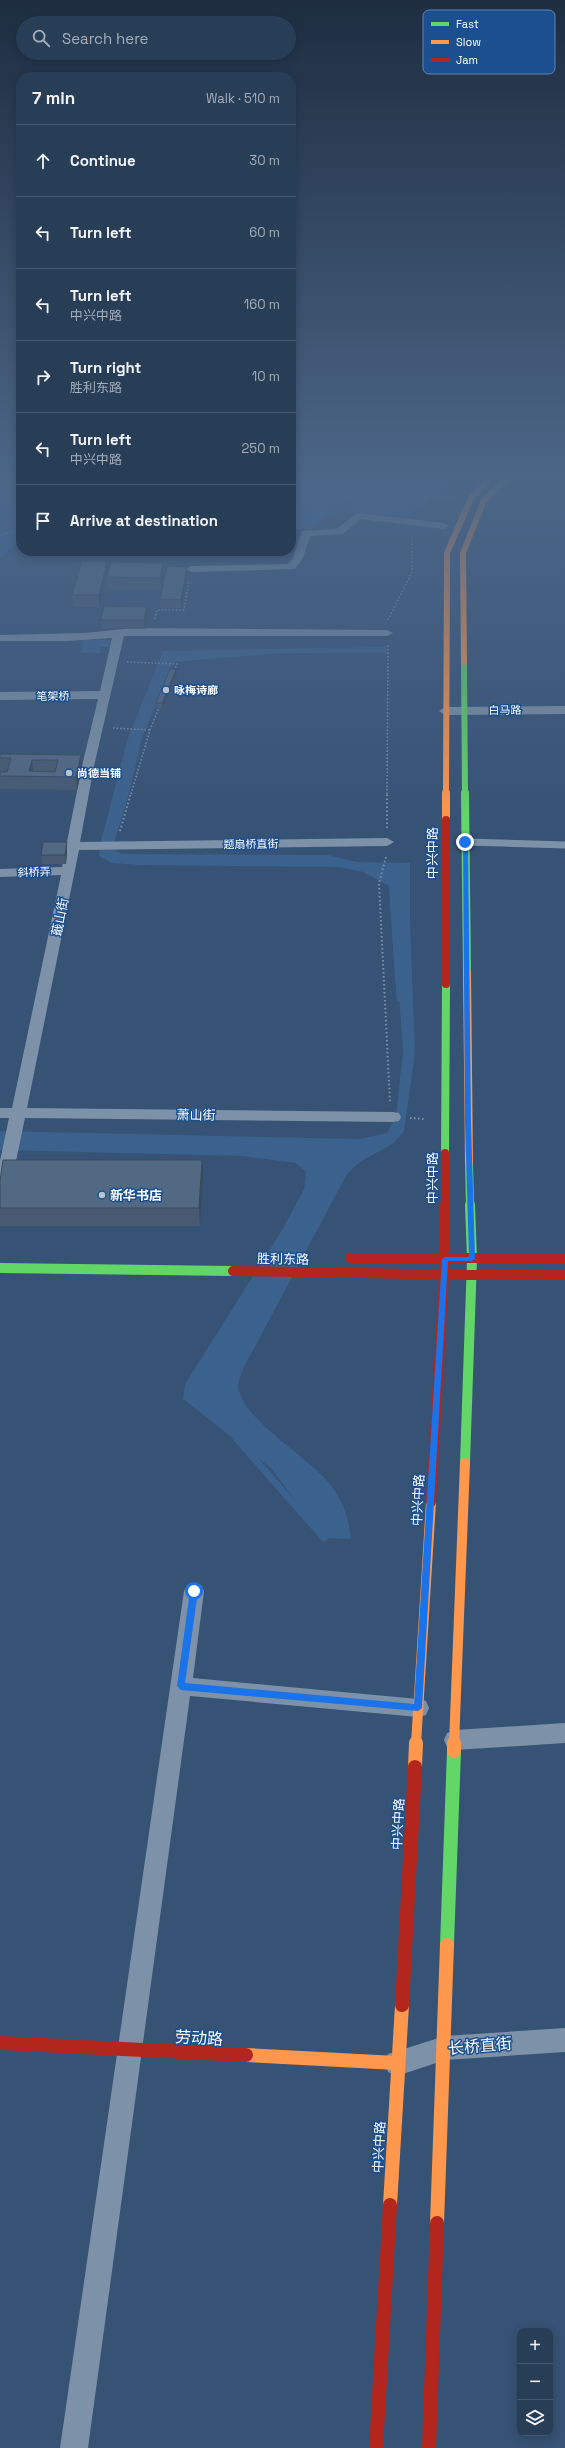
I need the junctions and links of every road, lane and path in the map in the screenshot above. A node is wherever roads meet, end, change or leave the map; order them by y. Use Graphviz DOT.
graph roads {
  1 [pos="187,594"];
  2 [pos="401,594"];
  3 [pos="446,594"];
  4 [pos="464,594"];
  5 [pos="152,631"];
  6 [pos="387,633"];
  7 [pos="119,634"];
  8 [pos="0,638"];
  9 [pos="113,662"];
  10 [pos="174,671"];
  11 [pos="106,695"];
  12 [pos="0,696"];
  13 [pos="162,700"];
  14 [pos="565,710"];
  15 [pos="445,711"];
  16 [pos="464,711"];
  17 [pos="128,729"];
  18 [pos="150,730"];
  19 [pos="386,842"];
  20 [pos="465,842"];
  21 [pos="565,845"];
  22 [pos="73,846"];
  23 [pos="133,846"];
  24 [pos="68,871"];
  25 [pos="0,873"];
  26 [pos="0,1113"];
  27 [pos="19,1117"];
  28 [pos="392,1117"];
  29 [pos="0,1199"];
  30 [pos="343,1258"];
  31 [pos="565,1258"];
  32 [pos="445,1259"];
  33 [pos="472,1259"];
  34 [pos="0,1268"];
  35 [pos="565,1274"];
  36 [pos="444,1275"];
  37 [pos="471,1276"];
  38 [pos="194,1591"];
  39 [pos="181,1686"];
  40 [pos="418,1708"];
  41 [pos="565,1733"];
  42 [pos="455,1740"];
  43 [pos="565,2040"];
  44 [pos="0,2043"];
  45 [pos="445,2048"];
  46 [pos="130,2050"];
  47 [pos="397,2063"];
  48 [pos="74,2448"];
  49 [pos="376,2448"];
  50 [pos="429,2448"];
  1 -- 5 [label="path"];
  2 -- 6 [label="path"];
  3 -- 15 [label="main road, 中兴中路"];
  4 -- 16 [label="main road"];
  5 -- 6 [label="street"];
  5 -- 7 [label="street"];
  6 -- 19 [label="path"];
  7 -- 8 [label="street"];
  7 -- 9 [label="street, 蕺山街"];
  9 -- 10 [label="path"];
  9 -- 11 [label="street, 蕺山街"];
  11 -- 12 [label="street, 笔架桥"];
  11 -- 22 [label="street, 蕺山街"];
  13 -- 18 [label="path"];
  14 -- 16 [label="street, 白马路"];
  15 -- 16 [label="street, 白马路"];
  15 -- 32 [label="main road, 中兴中路"];
  16 -- 20 [label="main road"];
  17 -- 18 [label="path"];
  18 -- 23 [label="path"];
  19 -- 23 [label="street, 题扇桥直街"];
  19 -- 28 [label="path"];
  20 -- 21 [label="lane"];
  20 -- 33 [label="main road"];
  22 -- 23 [label="street, 题扇桥直街"];
  22 -- 24 [label="street, 蕺山街"];
  24 -- 25 [label="street, 斜桥弄"];
  24 -- 27 [label="street, 蕺山街"];
  26 -- 27 [label="street, 萧山街"];
  27 -- 28 [label="street, 萧山街"];
  27 -- 29 [label="street, 蕺山街"];
  30 -- 32 [label="main road"];
  31 -- 33 [label="main road"];
  32 -- 33 [label="main road"];
  32 -- 36 [label="main road, 中兴中路"];
  33 -- 37 [label="main road"];
  34 -- 36 [label="main road, 胜利东路"];
  35 -- 37 [label="main road, 胜利东路"];
  36 -- 37 [label="main road, 胜利东路"];
  36 -- 40 [label="main road, 中兴中路"];
  37 -- 42 [label="main road"];
  38 -- 39 [label="street"];
  39 -- 40 [label="street"];
  39 -- 46 [label="street"];
  40 -- 47 [label="main road, 中兴中路"];
  41 -- 42 [label="street"];
  42 -- 45 [label="main road"];
  43 -- 45 [label="street, 长桥直街"];
  44 -- 46 [label="main road, 劳动路"];
  45 -- 47 [label="street, 长桥直街"];
  45 -- 50 [label="main road"];
  46 -- 47 [label="main road, 劳动路"];
  46 -- 48 [label="street"];
  47 -- 49 [label="main road, 中兴中路"];
}
